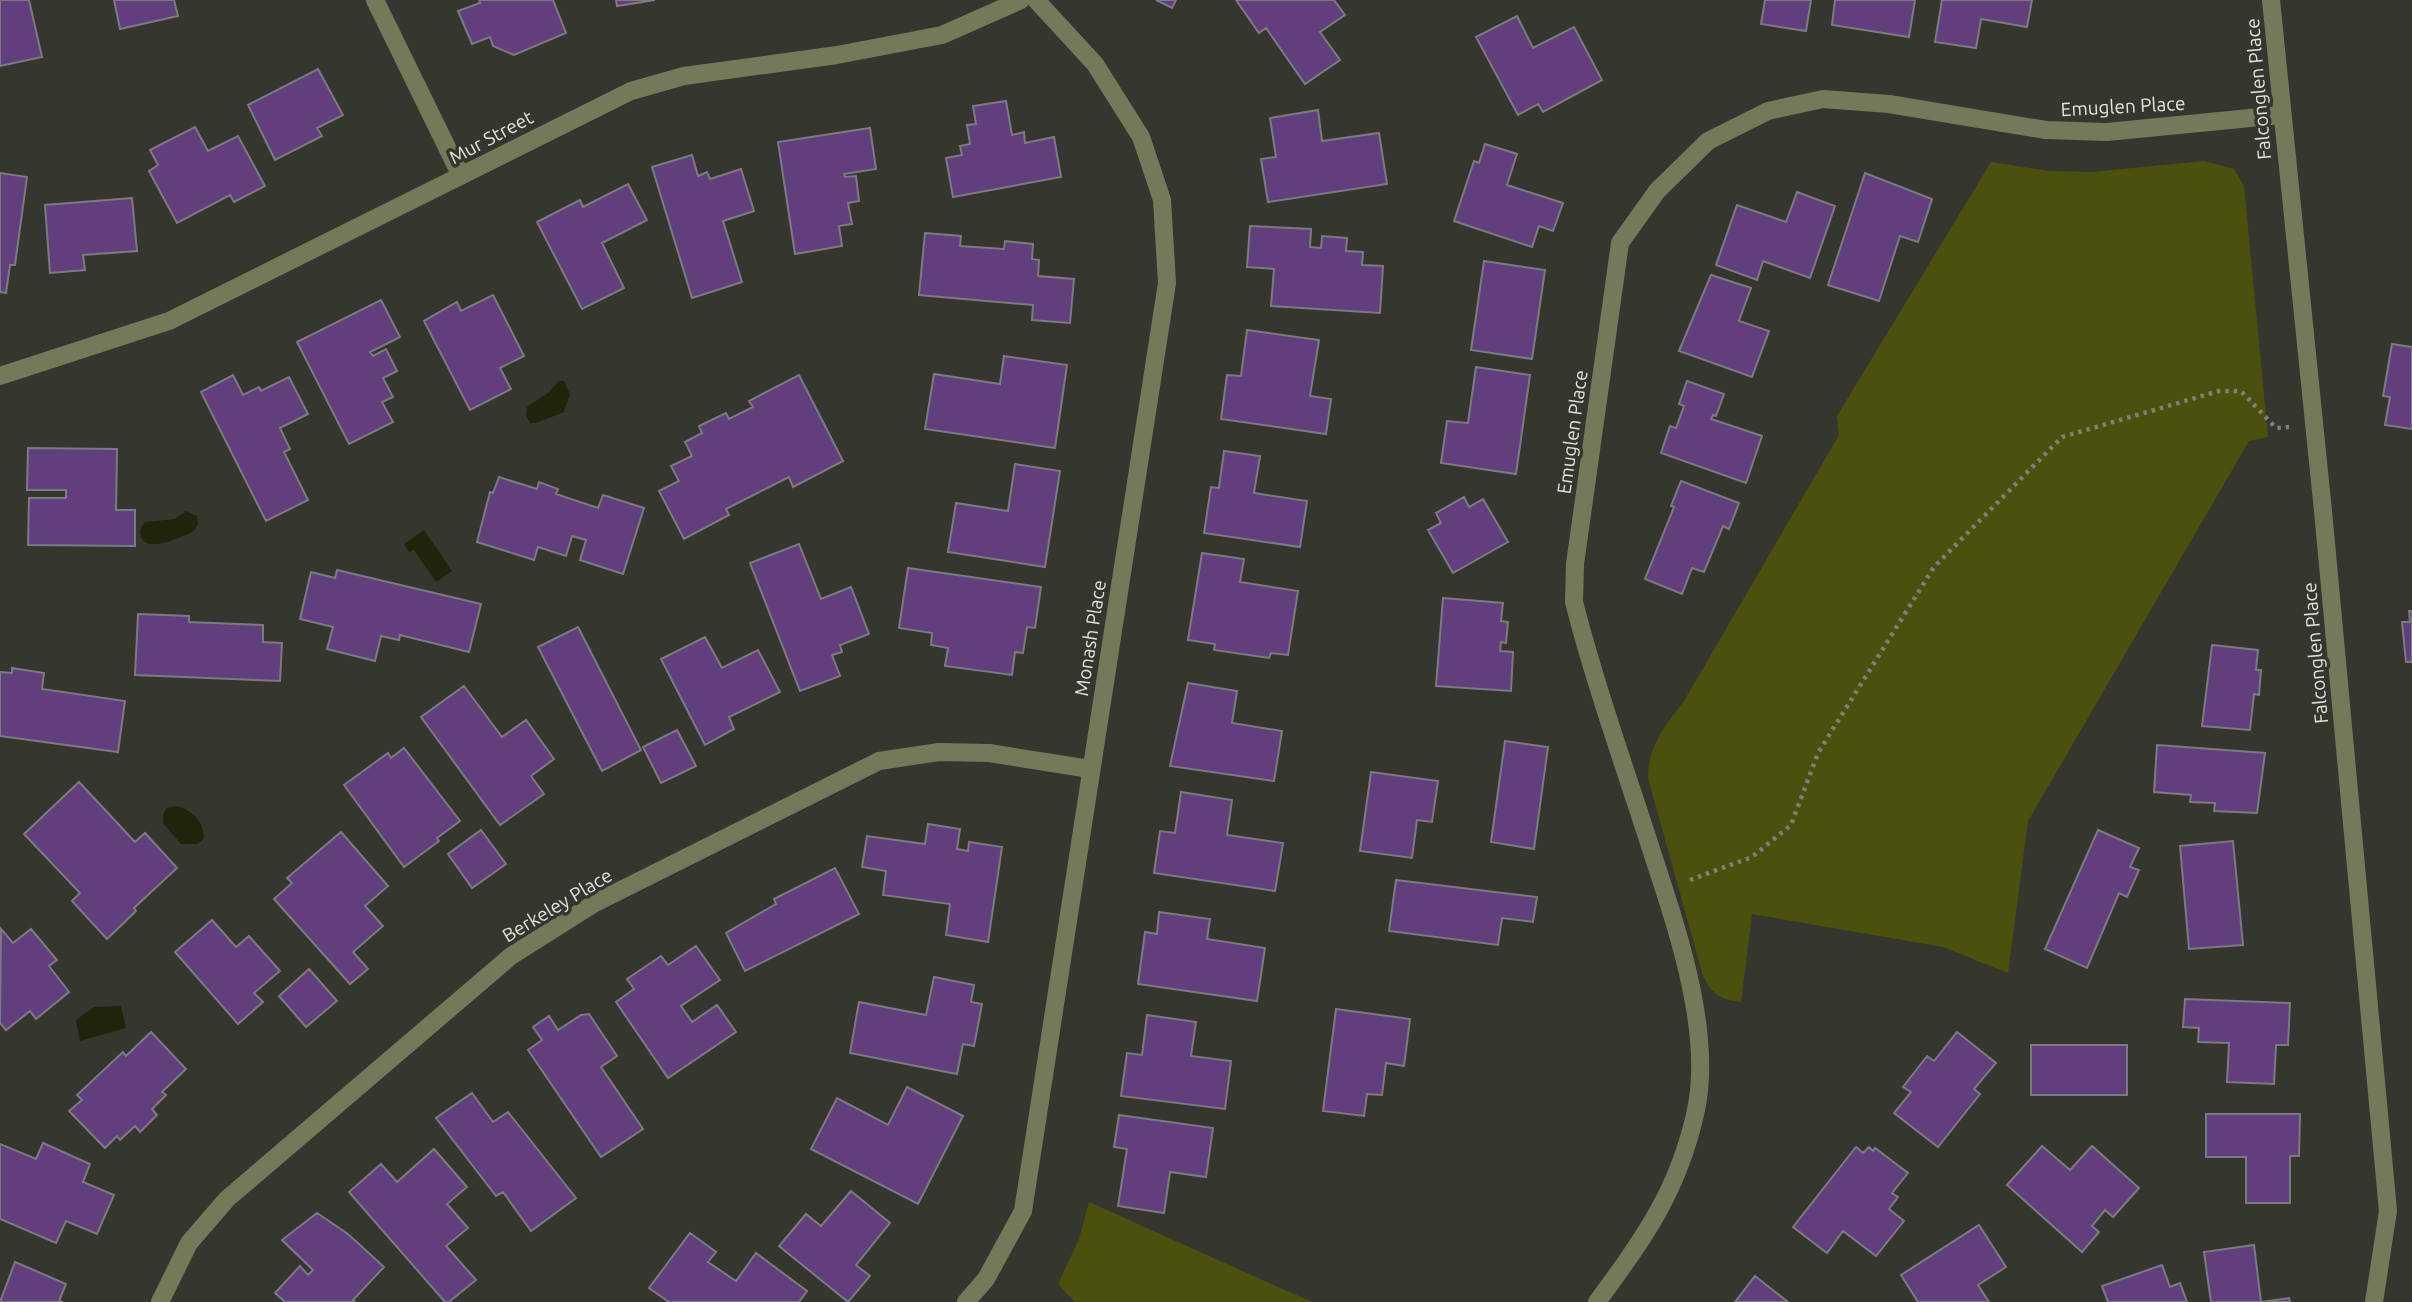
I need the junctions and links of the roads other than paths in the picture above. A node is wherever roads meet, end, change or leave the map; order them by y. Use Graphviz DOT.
graph roads {
  1 [pos="375,0"];
  2 [pos="1021,0"];
  3 [pos="1036,0"];
  4 [pos="2271,0"];
  5 [pos="2281,115"];
  6 [pos="461,176"];
  7 [pos="0,376"];
  8 [pos="1090,769"];
  9 [pos="160,1302"];
  10 [pos="966,1302"];
  11 [pos="1597,1302"];
  12 [pos="2374,1302"];
  1 -- 6 [label="street"];
  2 -- 6 [label="street, Mur Street"];
  3 -- 8 [label="street, Monash Place"];
  4 -- 5 [label="street, Falconglen Place"];
  5 -- 11 [label="street, Emuglen Place"];
  5 -- 12 [label="street, Falconglen Place"];
  6 -- 7 [label="street, Mur Street"];
  8 -- 9 [label="street, Berkeley Place"];
  8 -- 10 [label="street, Monash Place"];
}
